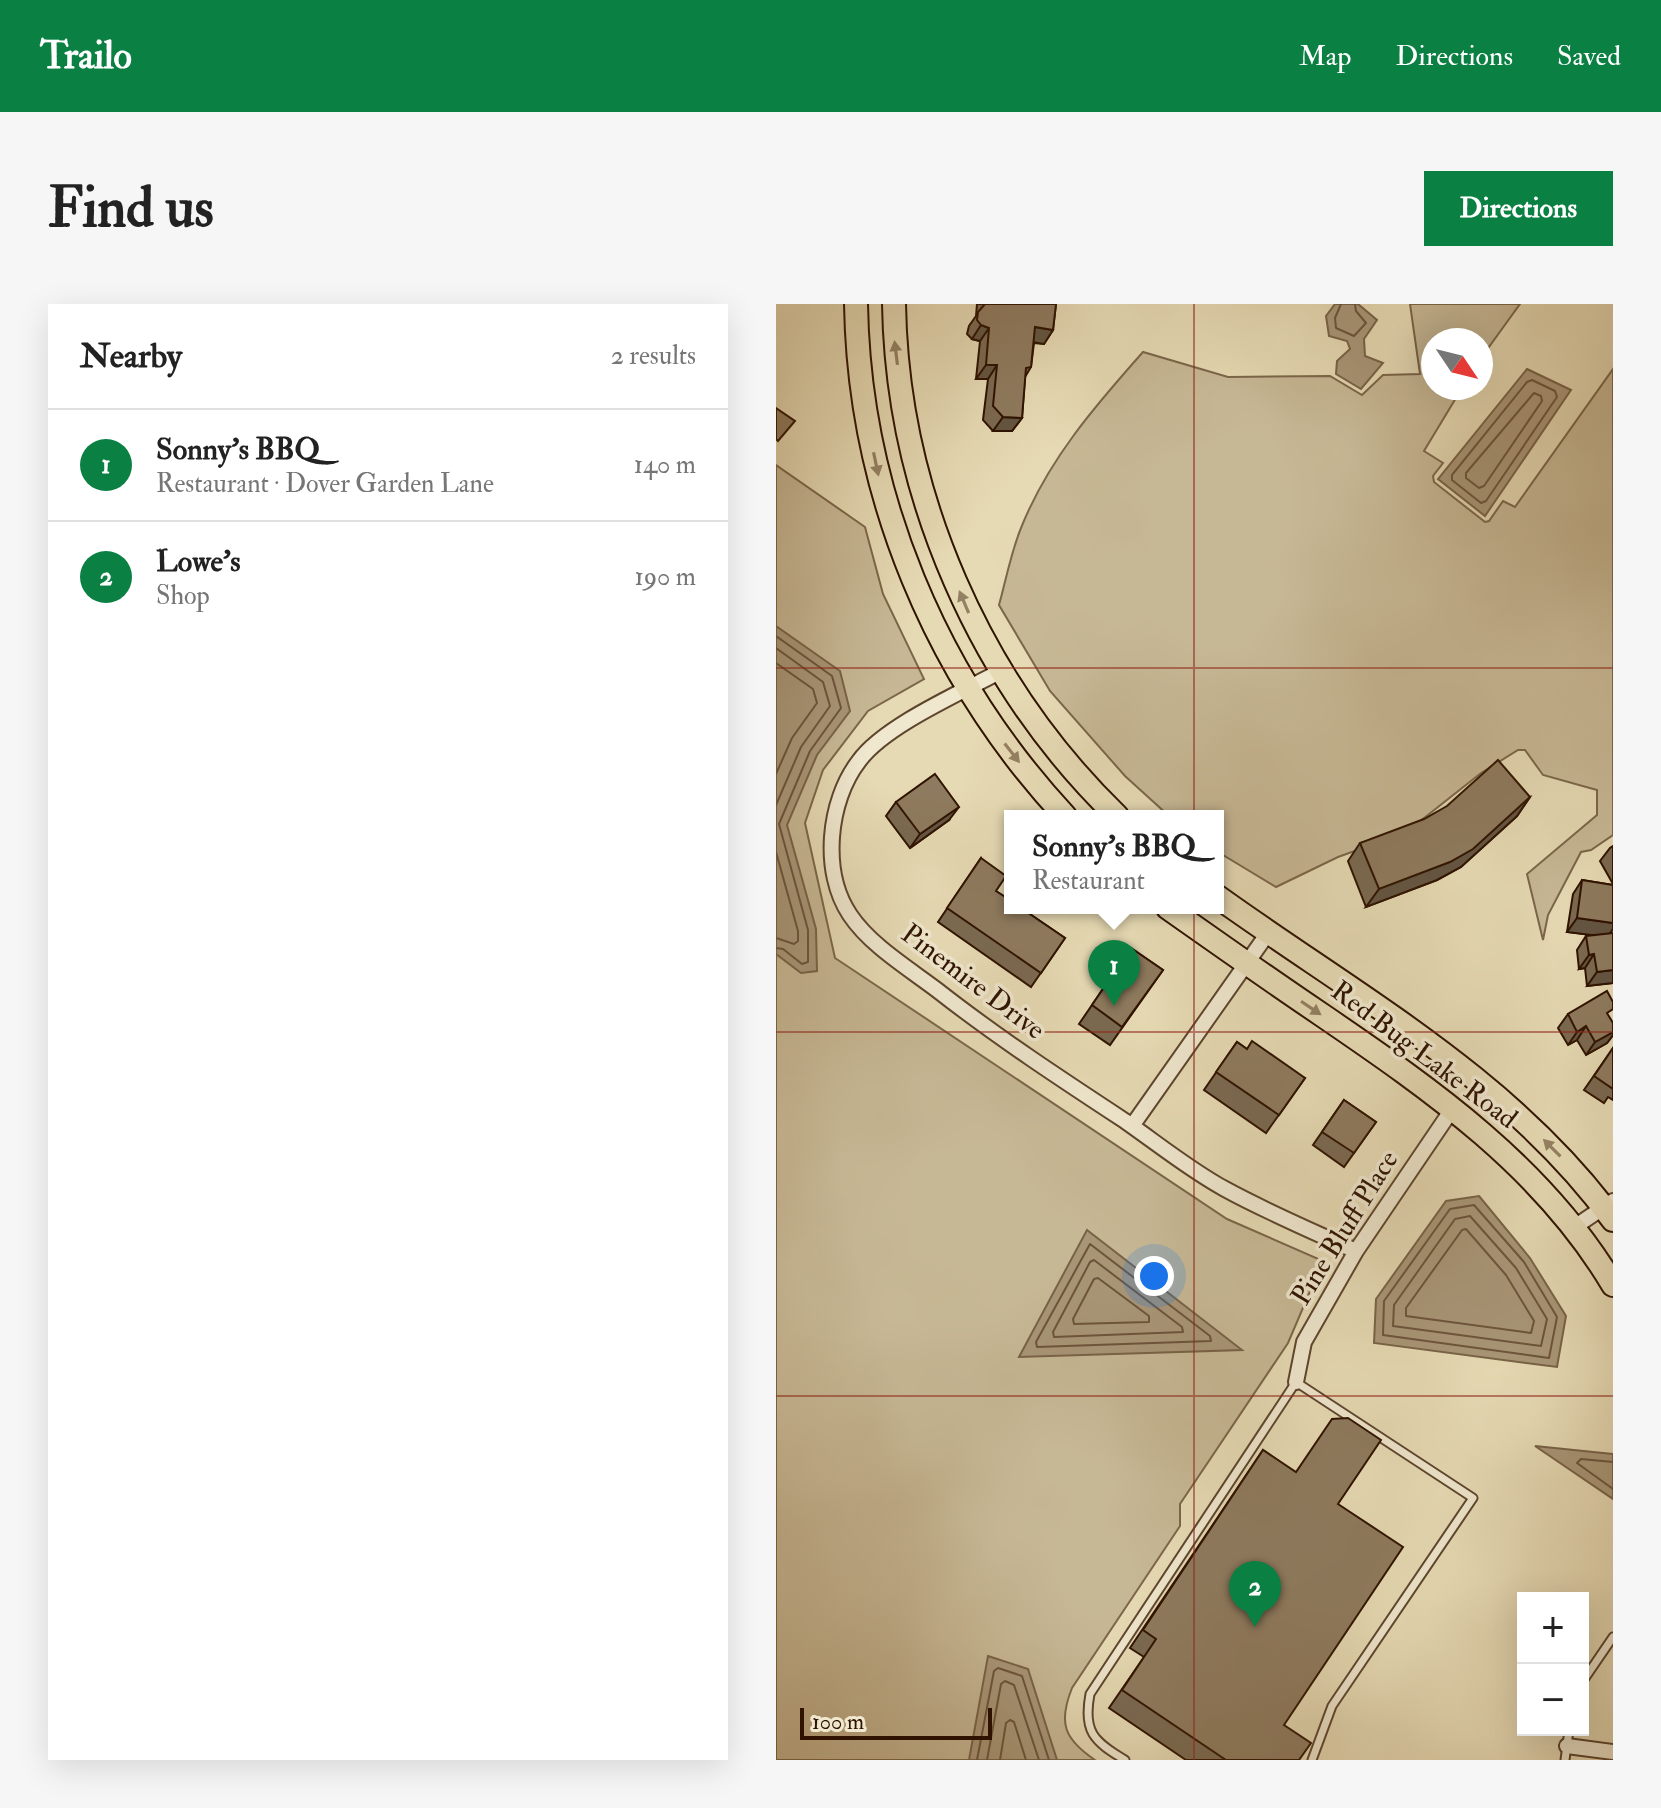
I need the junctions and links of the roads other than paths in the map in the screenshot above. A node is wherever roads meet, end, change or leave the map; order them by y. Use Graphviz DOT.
graph roads {
  1 [pos="856,304"];
  2 [pos="894,304"];
  3 [pos="1001,671"];
  4 [pos="968,689"];
  5 [pos="1060,810"];
  6 [pos="1111,810"];
  7 [pos="1224,901"];
  8 [pos="1176,914"];
  9 [pos="1268,933"];
  10 [pos="1247,964"];
  11 [pos="1453,1108"];
  12 [pos="1132,1126"];
  13 [pos="1610,1209"];
  14 [pos="1573,1228"];
  15 [pos="1356,1251"];
  16 [pos="1613,1285"];
  17 [pos="1296,1382"];
  18 [pos="1613,1637"];
  19 [pos="1589,1672"];
  20 [pos="1613,1752"];
  21 [pos="1566,1753"];
  22 [pos="1124,1760"];
  23 [pos="1312,1760"];
  1 -- 4 [label="main road, one-way"];
  3 -- 2 [label="main road, one-way"];
  3 -- 4 [label="street, Pinemire Drive"];
  3 -- 6 [label="main road"];
  4 -- 5 [label="main road, one-way"];
  4 -- 12 [label="street, Pinemire Drive"];
  7 -- 9 [label="main road, Red Bug Lake Road"];
  8 -- 10 [label="main road, Red Bug Lake Road"];
  9 -- 10 [label="street"];
  13 -- 9 [label="main road, Red Bug Lake Road, one-way"];
  10 -- 11 [label="main road, Red Bug Lake Road, one-way"];
  10 -- 12 [label="street"];
  11 -- 14 [label="main road, Red Bug Lake Road"];
  11 -- 15 [label="street, Pine Bluff Place"];
  12 -- 15 [label="street, Pinemire Drive"];
  13 -- 14 [label="street"];
  14 -- 16 [label="main road, Red Bug Lake Road"];
  15 -- 17 [label="street, Pine Bluff Place"];
  17 -- 22 [label="lane"];
  17 -- 23 [label="lane"];
  18 -- 19 [label="lane"];
  20 -- 21 [label="street"];
}
